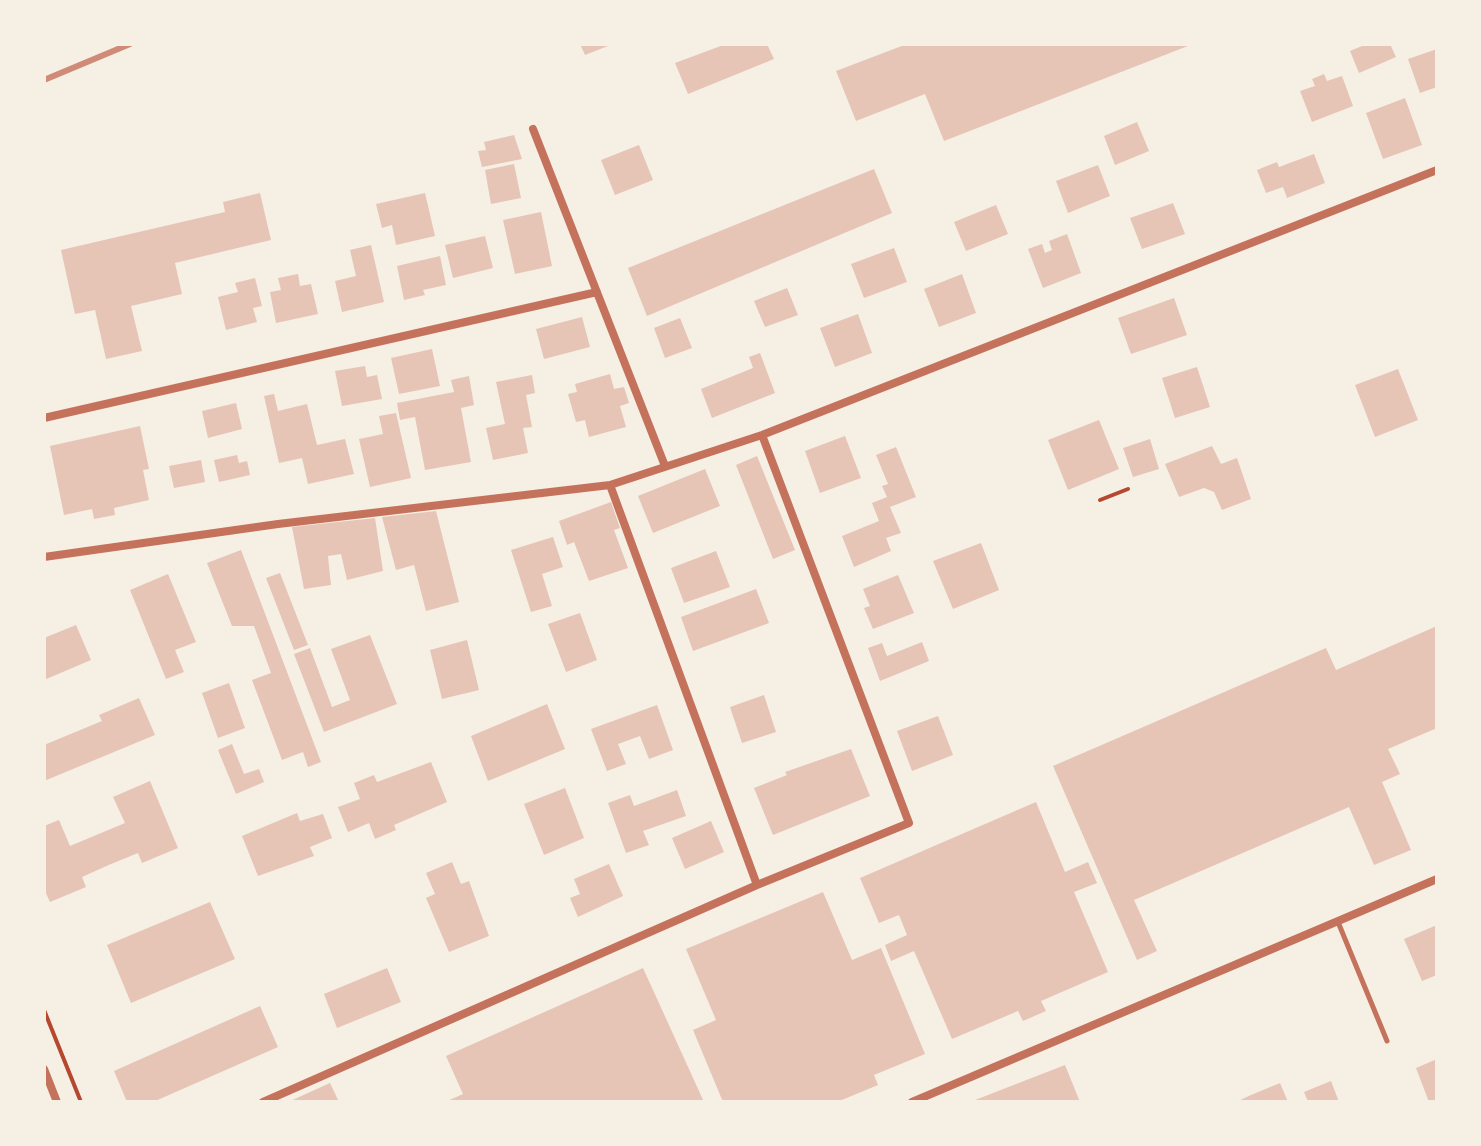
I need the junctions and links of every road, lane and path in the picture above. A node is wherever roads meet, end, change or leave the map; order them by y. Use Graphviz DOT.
graph roads {
  1 [pos="533,129"];
  2 [pos="1437,170"];
  3 [pos="597,292"];
  4 [pos="44,418"];
  5 [pos="762,435"];
  6 [pos="665,466"];
  7 [pos="610,485"];
  8 [pos="1128,489"];
  9 [pos="1100,500"];
  10 [pos="44,557"];
  11 [pos="1437,879"];
  12 [pos="757,885"];
  13 [pos="1338,921"];
  14 [pos="44,1010"];
  15 [pos="1387,1041"];
  16 [pos="44,1069"];
  17 [pos="57,1102"];
  18 [pos="81,1102"];
  19 [pos="263,1102"];
  20 [pos="912,1102"];
  1 -- 3 [label="street"];
  2 -- 5 [label="street"];
  3 -- 4 [label="street"];
  3 -- 6 [label="street"];
  5 -- 6 [label="street"];
  5 -- 12 [label="street"];
  6 -- 7 [label="street"];
  7 -- 10 [label="street"];
  7 -- 12 [label="street"];
  8 -- 9 [label="path"];
  11 -- 13 [label="street"];
  12 -- 19 [label="street"];
  13 -- 15 [label="lane"];
  13 -- 20 [label="street"];
  14 -- 18 [label="path"];
  16 -- 17 [label="street"];
}
